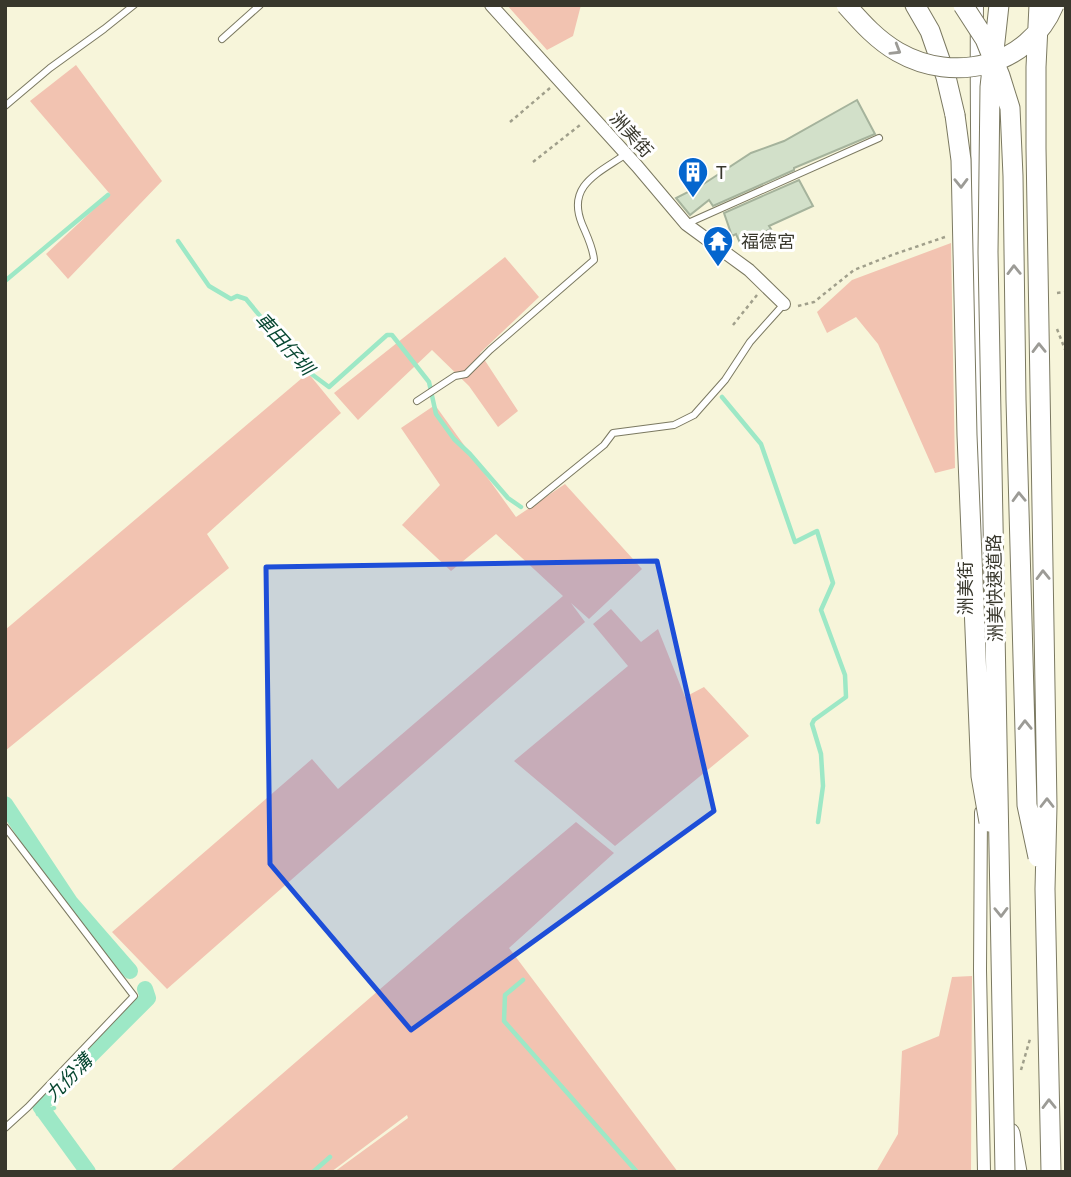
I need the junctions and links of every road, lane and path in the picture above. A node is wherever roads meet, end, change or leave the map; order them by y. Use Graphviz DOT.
graph roads {
  1 [pos="134,5"];
  2 [pos="260,5"];
  3 [pos="492,5"];
  4 [pos="846,5"];
  5 [pos="915,5"];
  6 [pos="963,5"];
  7 [pos="977,5"];
  8 [pos="999,5"];
  9 [pos="1039,5"];
  10 [pos="1054,5"];
  11 [pos="222,39"];
  12 [pos="559,80"];
  13 [pos="5,106"];
  14 [pos="591,116"];
  15 [pos="510,122"];
  16 [pos="880,138"];
  17 [pos="626,153"];
  18 [pos="533,162"];
  19 [pos="686,224"];
  20 [pos="978,233"];
  21 [pos="765,286"];
  22 [pos="784,304"];
  23 [pos="733,325"];
  24 [pos="417,401"];
  25 [pos="530,505"];
  26 [pos="5,827"];
  27 [pos="1000,878"];
  28 [pos="1045,889"];
  29 [pos="1032,1031"];
  30 [pos="1018,1079"];
  31 [pos="1003,1094"];
  32 [pos="5,1128"];
  33 [pos="1050,1168"];
  34 [pos="984,1172"];
  35 [pos="1005,1172"];
  36 [pos="1017,1172"];
  1 -- 13 [label="lane"];
  2 -- 11 [label="lane"];
  3 -- 12 [label="street, 洲美街"];
  4 -- 10 [label="highway, one-way, bridge"];
  5 -- 27 [label="highway, one-way, bridge"];
  28 -- 6 [label="highway, one-way, bridge"];
  7 -- 20 [label="street, 洲美街"];
  8 -- 27 [label="highway, 洲美快速道路, bridge"];
  28 -- 9 [label="highway, one-way, bridge"];
  12 -- 14 [label="street, 洲美街"];
  12 -- 15 [label="path"];
  14 -- 17 [label="street, 洲美街"];
  14 -- 18 [label="path"];
  16 -- 19 [label="lane"];
  17 -- 19 [label="street, 洲美街"];
  17 -- 24 [label="lane"];
  19 -- 21 [label="street, 洲美街"];
  20 -- 22 [label="path"];
  20 -- 34 [label="street, 洲美街"];
  21 -- 22 [label="street, 洲美街"];
  21 -- 23 [label="path"];
  22 -- 25 [label="lane"];
  26 -- 32 [label="lane"];
  27 -- 31 [label="highway, 洲美快速道路, one-way, bridge"];
  33 -- 28 [label="highway, one-way, bridge"];
  29 -- 30 [label="path"];
  31 -- 35 [label="highway, 洲美快速道路, bridge"];
  31 -- 36 [label="highway, bridge"];
}
